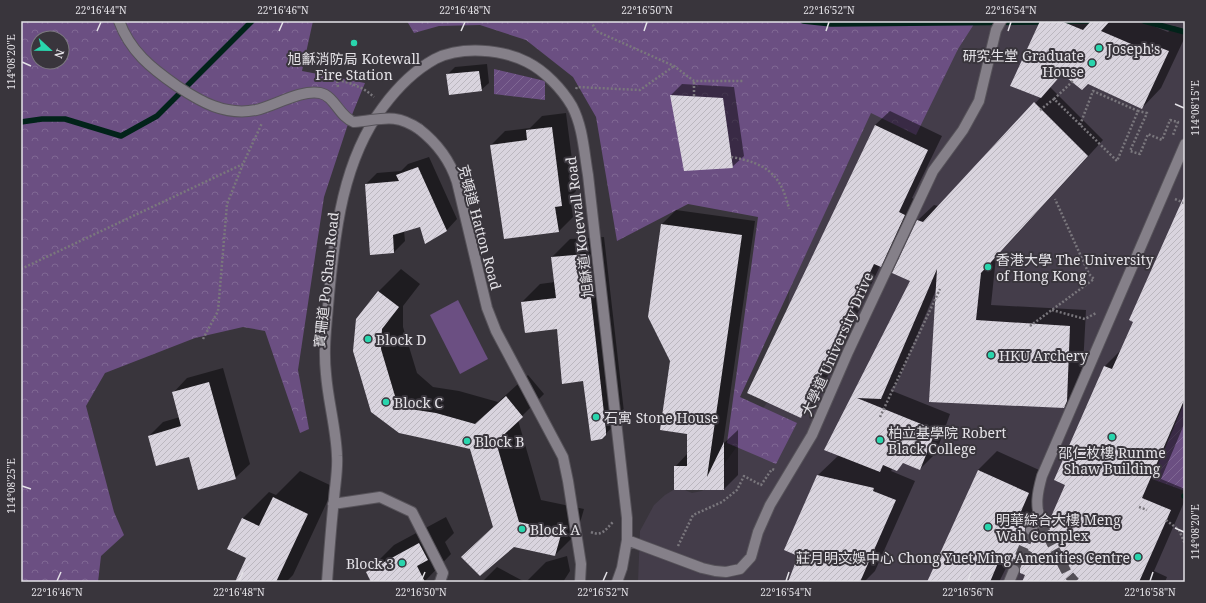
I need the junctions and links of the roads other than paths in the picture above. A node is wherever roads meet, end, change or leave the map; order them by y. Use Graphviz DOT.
graph roads {
  1 [pos="119,21"];
  2 [pos="999,25"];
  3 [pos="380,110"];
  4 [pos="1185,144"];
  5 [pos="333,504"];
  6 [pos="1031,530"];
  7 [pos="627,540"];
  8 [pos="1014,570"];
  9 [pos="326,582"];
  10 [pos="440,582"];
  11 [pos="580,582"];
  12 [pos="617,582"];
  13 [pos="1009,582"];
  1 -- 11 [label="street, 克頓道 Hatton Road, bridge"];
  2 -- 7 [label="street, 大學道 University Drive"];
  3 -- 5 [label="street, 寶珊道 Po Shan Road"];
  3 -- 7 [label="street, 旭龢道 Kotewall Road"];
  4 -- 6 [label="street"];
  5 -- 9 [label="street, 寶珊道 Po Shan Road"];
  5 -- 10 [label="street"];
  7 -- 12 [label="street, 旭龢道 Kotewall Road"];
  8 -- 13 [label="street"];
}
